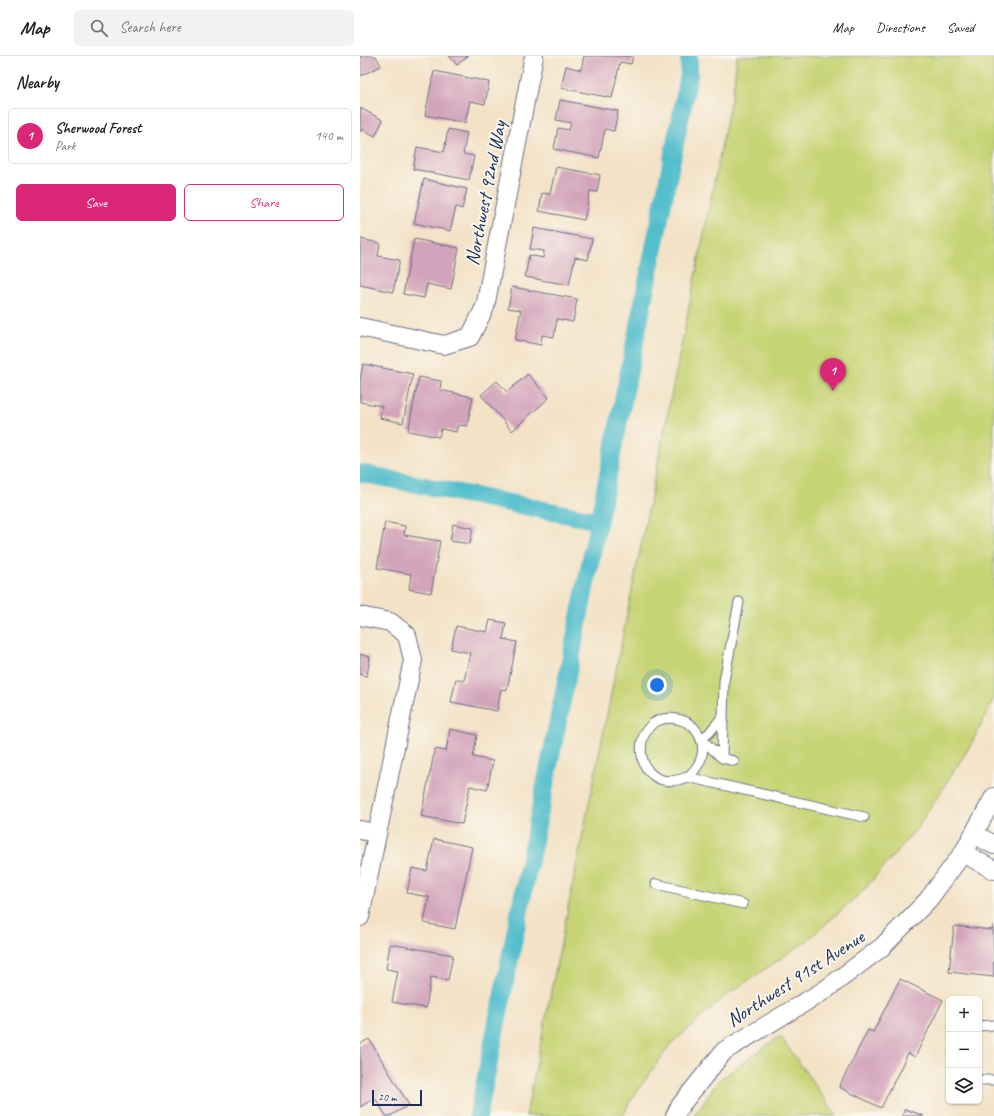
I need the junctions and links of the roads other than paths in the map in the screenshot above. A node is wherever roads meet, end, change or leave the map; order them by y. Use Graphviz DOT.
graph roads {
  1 [pos="534,56"];
  2 [pos="360,327"];
  3 [pos="740,602"];
  4 [pos="360,616"];
  5 [pos="723,716"];
  6 [pos="701,739"];
  7 [pos="722,758"];
  8 [pos="734,762"];
  9 [pos="687,777"];
  10 [pos="994,797"];
  11 [pos="864,817"];
  12 [pos="368,832"];
  13 [pos="974,834"];
  14 [pos="994,845"];
  15 [pos="963,853"];
  16 [pos="994,870"];
  17 [pos="656,884"];
  18 [pos="743,904"];
  19 [pos="360,917"];
  20 [pos="994,1025"];
  21 [pos="982,1026"];
  22 [pos="982,1080"];
  23 [pos="994,1080"];
  24 [pos="674,1116"];
  1 -- 2 [label="street, Northwest 92nd Way"];
  3 -- 5 [label="lane"];
  4 -- 12 [label="street"];
  5 -- 6 [label="lane"];
  5 -- 7 [label="lane"];
  6 -- 7 [label="lane"];
  6 -- 9 [label="lane"];
  6 -- 9 [label="lane"];
  7 -- 8 [label="lane"];
  9 -- 11 [label="lane"];
  10 -- 13 [label="street, Northwest 91st Avenue"];
  12 -- 19 [label="street"];
  13 -- 14 [label="street"];
  13 -- 15 [label="street, Northwest 91st Avenue"];
  15 -- 16 [label="street"];
  15 -- 24 [label="street, Northwest 91st Avenue"];
  17 -- 18 [label="lane"];
  20 -- 21 [label="lane"];
  22 -- 23 [label="lane"];
}
